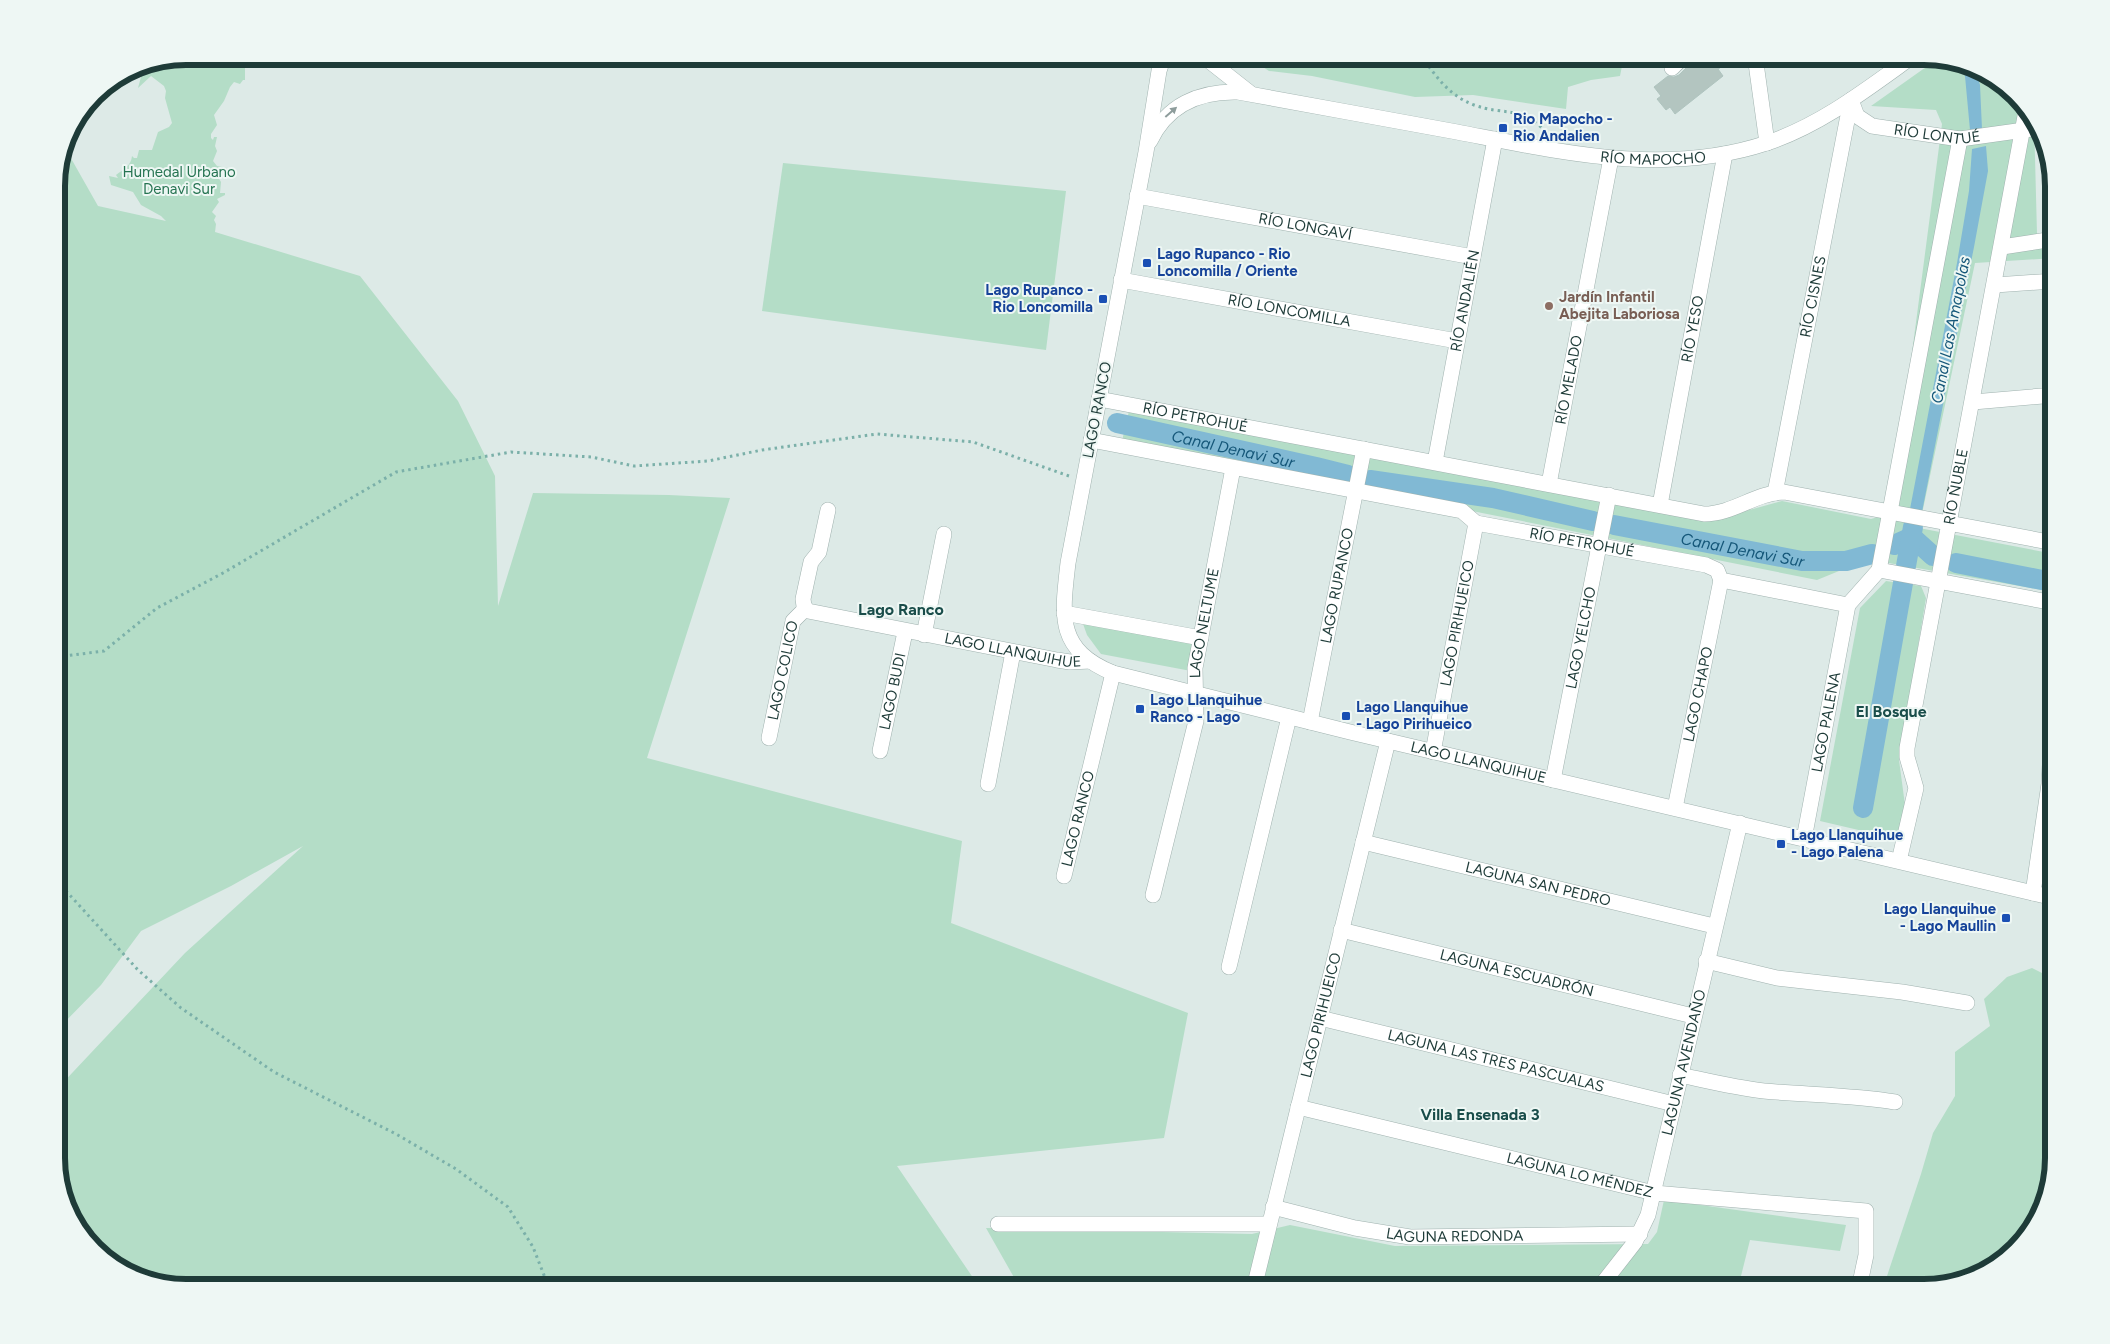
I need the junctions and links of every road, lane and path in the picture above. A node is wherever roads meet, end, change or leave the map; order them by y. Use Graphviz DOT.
graph roads {
  1 [pos="1161,65"];
  2 [pos="1214,65"];
  3 [pos="1427,65"];
  4 [pos="1675,65"];
  5 [pos="1756,65"];
  6 [pos="1900,65"];
  7 [pos="1672,68"];
  8 [pos="1251,94"];
  9 [pos="1851,100"];
  10 [pos="2025,119"];
  11 [pos="2030,129"];
  12 [pos="2023,130"];
  13 [pos="1495,139"];
  14 [pos="1960,139"];
  15 [pos="1767,143"];
  16 [pos="1554,149"];
  17 [pos="1146,152"];
  18 [pos="1725,154"];
  19 [pos="1610,158"];
  20 [pos="1137,196"];
  21 [pos="2045,240"];
  22 [pos="2002,247"];
  23 [pos="1473,257"];
  24 [pos="1121,280"];
  25 [pos="2045,282"];
  26 [pos="1995,285"];
  27 [pos="1458,342"];
  28 [pos="2045,396"];
  29 [pos="1099,399"];
  30 [pos="1973,402"];
  31 [pos="1091,440"];
  32 [pos="1364,449"];
  33 [pos="1435,462"];
  34 [pos="1233,468"];
  35 [pos="1084,481"];
  36 [pos="1549,484"];
  37 [pos="1356,491"];
  38 [pos="1775,493"];
  39 [pos="1609,495"];
  40 [pos="1660,504"];
  41 [pos="828,510"];
  42 [pos="1891,513"];
  43 [pos="1476,523"];
  44 [pos="1949,525"];
  45 [pos="944,534"];
  46 [pos="2045,541"];
  47 [pos="1600,545"];
  48 [pos="1879,570"];
  49 [pos="1722,580"];
  50 [pos="1940,581"];
  51 [pos="2045,600"];
  52 [pos="1848,605"];
  53 [pos="805,609"];
  54 [pos="1064,613"];
  55 [pos="905,632"];
  56 [pos="924,635"];
  57 [pos="1201,638"];
  58 [pos="1013,652"];
  59 [pos="65,655"];
  60 [pos="1090,661"];
  61 [pos="1113,673"];
  62 [pos="1195,694"];
  63 [pos="1289,718"];
  64 [pos="1310,722"];
  65 [pos="769,738"];
  66 [pos="1388,741"];
  67 [pos="880,751"];
  68 [pos="1433,752"];
  69 [pos="1553,780"];
  70 [pos="988,784"];
  71 [pos="1675,808"];
  72 [pos="2045,811"];
  73 [pos="1740,823"];
  74 [pos="1804,838"];
  75 [pos="1363,842"];
  76 [pos="1899,861"];
  77 [pos="1064,876"];
  78 [pos="65,891"];
  79 [pos="2033,893"];
  80 [pos="1153,896"];
  81 [pos="2045,896"];
  82 [pos="1714,926"];
  83 [pos="1341,930"];
  84 [pos="1706,961"];
  85 [pos="1229,967"];
  86 [pos="1968,1003"];
  87 [pos="1693,1016"];
  88 [pos="1320,1018"];
  89 [pos="1680,1075"];
  90 [pos="1895,1102"];
  91 [pos="1674,1104"];
  92 [pos="1298,1107"];
  93 [pos="1654,1193"];
  94 [pos="1273,1207"];
  95 [pos="998,1224"];
  96 [pos="1269,1224"];
  97 [pos="1640,1234"];
  98 [pos="546,1279"];
  99 [pos="1256,1279"];
  100 [pos="1606,1279"];
  101 [pos="1861,1279"];
  1 -- 17 [label="street"];
  2 -- 8 [label="street, RÍO MAPOCHO"];
  3 -- 16 [label="path"];
  4 -- 7 [label="street"];
  5 -- 15 [label="street"];
  6 -- 9 [label="street, RÍO MAPOCHO"];
  8 -- 13 [label="street, RÍO MAPOCHO"];
  17 -- 8 [label="street, RÍO MAPOCHO, one-way"];
  9 -- 14 [label="street, RÍO LONTUÉ"];
  9 -- 15 [label="street, RÍO MAPOCHO"];
  9 -- 38 [label="street, RÍO CISNES"];
  10 -- 12 [label="street, RÍO ÑUBLE"];
  11 -- 12 [label="street, RÍO LONTUÉ"];
  12 -- 14 [label="street, RÍO LONTUÉ"];
  12 -- 22 [label="street, RÍO ÑUBLE"];
  13 -- 16 [label="street, RÍO MAPOCHO"];
  13 -- 23 [label="street, RÍO ANDALIÉN"];
  14 -- 42 [label="street"];
  15 -- 18 [label="street, RÍO MAPOCHO"];
  16 -- 19 [label="street, RÍO MAPOCHO"];
  17 -- 20 [label="street, LAGO RANCO"];
  18 -- 19 [label="street, RÍO MAPOCHO"];
  18 -- 40 [label="street, RÍO YESO"];
  19 -- 36 [label="street, RÍO MELADO"];
  20 -- 23 [label="street, RÍO LONGAVÍ"];
  20 -- 24 [label="street, LAGO RANCO"];
  21 -- 22 [label="street"];
  22 -- 26 [label="street, RÍO ÑUBLE"];
  23 -- 27 [label="street, RÍO ANDALIÉN"];
  24 -- 27 [label="street, RÍO LONCOMILLA"];
  24 -- 29 [label="street, LAGO RANCO"];
  25 -- 26 [label="street"];
  26 -- 30 [label="street, RÍO ÑUBLE"];
  27 -- 33 [label="street, RÍO ANDALIÉN"];
  28 -- 30 [label="street"];
  29 -- 31 [label="street, LAGO RANCO"];
  29 -- 32 [label="street, RÍO PETROHUÉ"];
  30 -- 44 [label="street, RÍO ÑUBLE"];
  31 -- 34 [label="street, RÍO PETROHUÉ"];
  31 -- 35 [label="street, LAGO RANCO"];
  32 -- 33 [label="street, RÍO PETROHUÉ"];
  32 -- 37 [label="street, LAGO RUPANCO"];
  33 -- 36 [label="street, RÍO PETROHUÉ"];
  34 -- 37 [label="street, RÍO PETROHUÉ"];
  34 -- 57 [label="street, LAGO NELTUME"];
  35 -- 54 [label="street, LAGO RANCO"];
  35 -- 59 [label="path"];
  36 -- 39 [label="street, RÍO PETROHUÉ"];
  37 -- 43 [label="street, RÍO PETROHUÉ"];
  37 -- 64 [label="street, LAGO RUPANCO"];
  38 -- 40 [label="street, RÍO PETROHUÉ"];
  38 -- 42 [label="street, RÍO PETROHUÉ"];
  39 -- 40 [label="street, RÍO PETROHUÉ"];
  39 -- 47 [label="street, LAGO YELCHO"];
  41 -- 53 [label="street"];
  42 -- 44 [label="street, RÍO PETROHUÉ"];
  42 -- 48 [label="street"];
  43 -- 47 [label="street, RÍO PETROHUÉ"];
  43 -- 68 [label="street, LAGO PIRIHUEICO"];
  44 -- 46 [label="street, RÍO PETROHUÉ"];
  44 -- 50 [label="street, RÍO ÑUBLE"];
  45 -- 56 [label="street"];
  47 -- 49 [label="street, RÍO PETROHUÉ"];
  47 -- 69 [label="street, LAGO YELCHO"];
  48 -- 50 [label="street"];
  48 -- 52 [label="street"];
  49 -- 52 [label="street, RÍO PETROHUÉ"];
  49 -- 71 [label="street, LAGO CHAPO"];
  50 -- 51 [label="street"];
  50 -- 76 [label="street, RÍO ÑUBLE"];
  52 -- 74 [label="street, LAGO PALENA"];
  53 -- 55 [label="street, LAGO LLANQUIHUE"];
  53 -- 65 [label="street, LAGO COLICO"];
  54 -- 57 [label="street"];
  54 -- 60 [label="street, LAGO RANCO"];
  55 -- 56 [label="street, LAGO LLANQUIHUE"];
  55 -- 67 [label="street, LAGO BUDI"];
  56 -- 58 [label="street, LAGO LLANQUIHUE"];
  57 -- 62 [label="street, LAGO NELTUME"];
  58 -- 60 [label="street, LAGO LLANQUIHUE"];
  58 -- 70 [label="street"];
  60 -- 61 [label="street, LAGO LLANQUIHUE"];
  61 -- 62 [label="street, LAGO LLANQUIHUE"];
  61 -- 77 [label="street, LAGO RANCO"];
  62 -- 63 [label="street, LAGO LLANQUIHUE"];
  62 -- 80 [label="street, LAGO NELTUME"];
  63 -- 64 [label="street, LAGO LLANQUIHUE"];
  63 -- 85 [label="street"];
  64 -- 66 [label="street, LAGO LLANQUIHUE"];
  66 -- 68 [label="street, LAGO LLANQUIHUE"];
  66 -- 75 [label="street, LAGO PIRIHUEICO"];
  68 -- 69 [label="street, LAGO LLANQUIHUE"];
  69 -- 71 [label="street, LAGO LLANQUIHUE"];
  71 -- 73 [label="street, LAGO LLANQUIHUE"];
  72 -- 79 [label="street"];
  73 -- 74 [label="street, LAGO LLANQUIHUE"];
  73 -- 82 [label="street, LAGUNA AVENDAÑO"];
  74 -- 76 [label="street, LAGO LLANQUIHUE"];
  75 -- 82 [label="street, LAGUNA SAN PEDRO"];
  75 -- 83 [label="street, LAGO PIRIHUEICO"];
  76 -- 79 [label="street, LAGO LLANQUIHUE"];
  78 -- 98 [label="path"];
  79 -- 81 [label="street, LAGO LLANQUIHUE"];
  82 -- 84 [label="street, LAGUNA AVENDAÑO"];
  83 -- 87 [label="street, LAGUNA ESCUADRÓN"];
  83 -- 88 [label="street, LAGO PIRIHUEICO"];
  84 -- 86 [label="street"];
  84 -- 87 [label="street, LAGUNA AVENDAÑO"];
  87 -- 89 [label="street, LAGUNA AVENDAÑO"];
  88 -- 91 [label="street, LAGUNA LAS TRES PASCUALAS"];
  88 -- 92 [label="street, LAGO PIRIHUEICO"];
  89 -- 90 [label="street"];
  89 -- 91 [label="street, LAGUNA AVENDAÑO"];
  91 -- 93 [label="street, LAGUNA AVENDAÑO"];
  92 -- 93 [label="street, LAGUNA LO MÉNDEZ"];
  92 -- 94 [label="street, LAGO PIRIHUEICO"];
  93 -- 97 [label="street, LAGUNA AVENDAÑO"];
  93 -- 101 [label="street, LAGUNA LO MÉNDEZ"];
  94 -- 96 [label="street, LAGO PIRIHUEICO"];
  94 -- 97 [label="street, LAGUNA REDONDA"];
  95 -- 96 [label="street"];
  96 -- 99 [label="street, LAGO PIRIHUEICO"];
  97 -- 100 [label="street, LAGUNA AVENDAÑO"];
}
